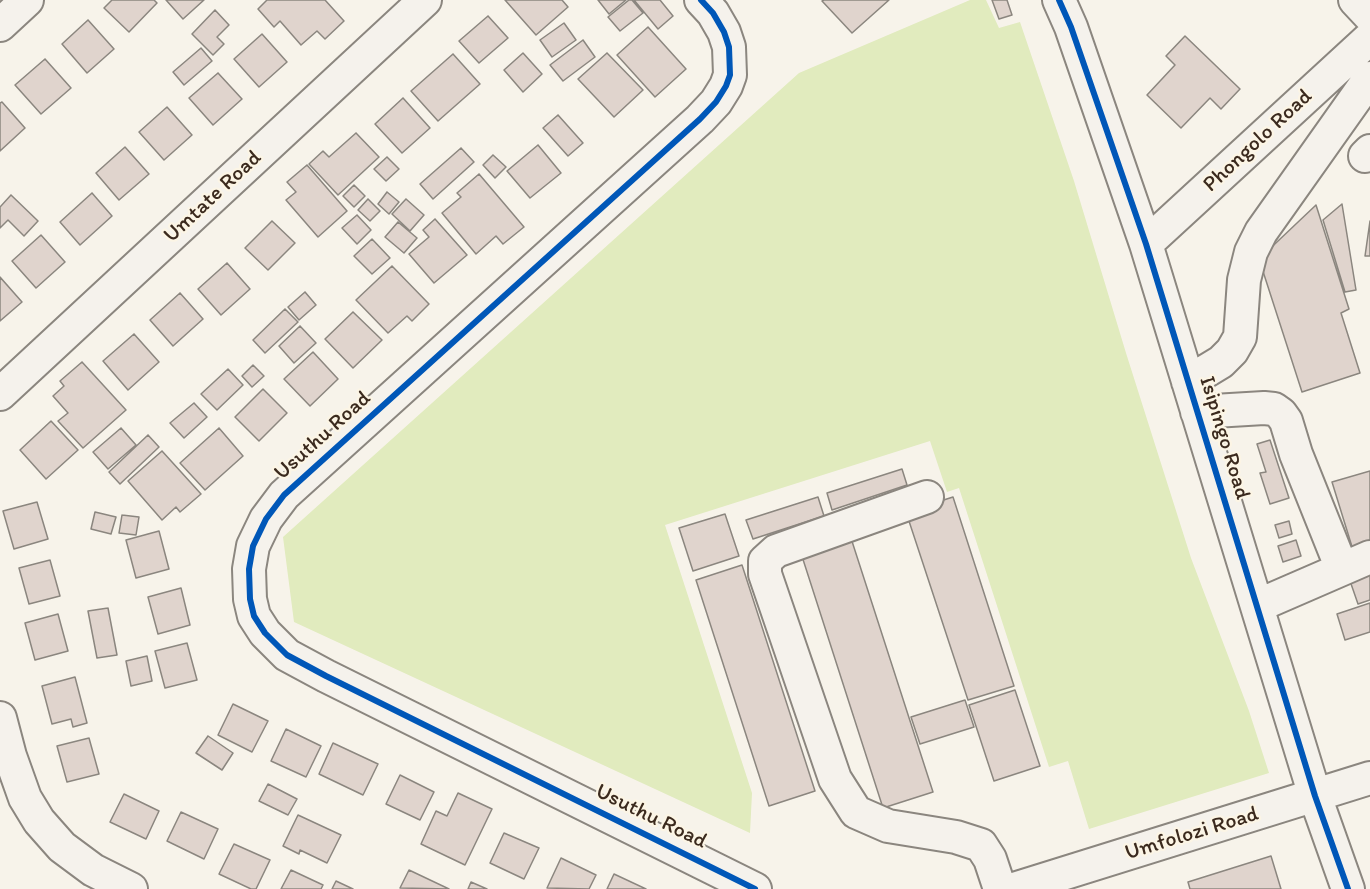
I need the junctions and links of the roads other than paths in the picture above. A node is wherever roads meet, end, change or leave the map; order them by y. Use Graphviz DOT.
graph roads {
  1 [pos="27,0"];
  2 [pos="425,0"];
  3 [pos="701,0"];
  4 [pos="1059,0"];
  5 [pos="1355,0"];
  6 [pos="1370,16"];
  7 [pos="0,25"];
  8 [pos="1370,38"];
  9 [pos="1370,78"];
  10 [pos="1146,244"];
  11 [pos="1188,382"];
  12 [pos="0,394"];
  13 [pos="1197,412"];
  14 [pos="927,497"];
  15 [pos="1370,557"];
  16 [pos="1342,569"];
  17 [pos="1257,606"];
  18 [pos="0,718"];
  19 [pos="1370,778"];
  20 [pos="1315,796"];
  21 [pos="131,889"];
  22 [pos="755,889"];
  23 [pos="1000,889"];
  24 [pos="1014,889"];
  25 [pos="1348,889"];
  1 -- 7 [label="street"];
  2 -- 12 [label="street, Umtate Road"];
  3 -- 22 [label="street, Usuthu Road"];
  4 -- 10 [label="street, Isipingo Road"];
  5 -- 6 [label="street"];
  8 -- 10 [label="street, Phongolo Road"];
  9 -- 11 [label="street"];
  10 -- 11 [label="street, Isipingo Road"];
  11 -- 13 [label="street, Isipingo Road"];
  13 -- 16 [label="street"];
  13 -- 17 [label="street, Isipingo Road"];
  14 -- 23 [label="street"];
  15 -- 16 [label="street"];
  16 -- 17 [label="street"];
  17 -- 20 [label="street, Isipingo Road"];
  18 -- 21 [label="street"];
  19 -- 20 [label="street, Umfolozi Road"];
  20 -- 24 [label="street, Umfolozi Road"];
  20 -- 25 [label="street, Isipingo Road"];
}
